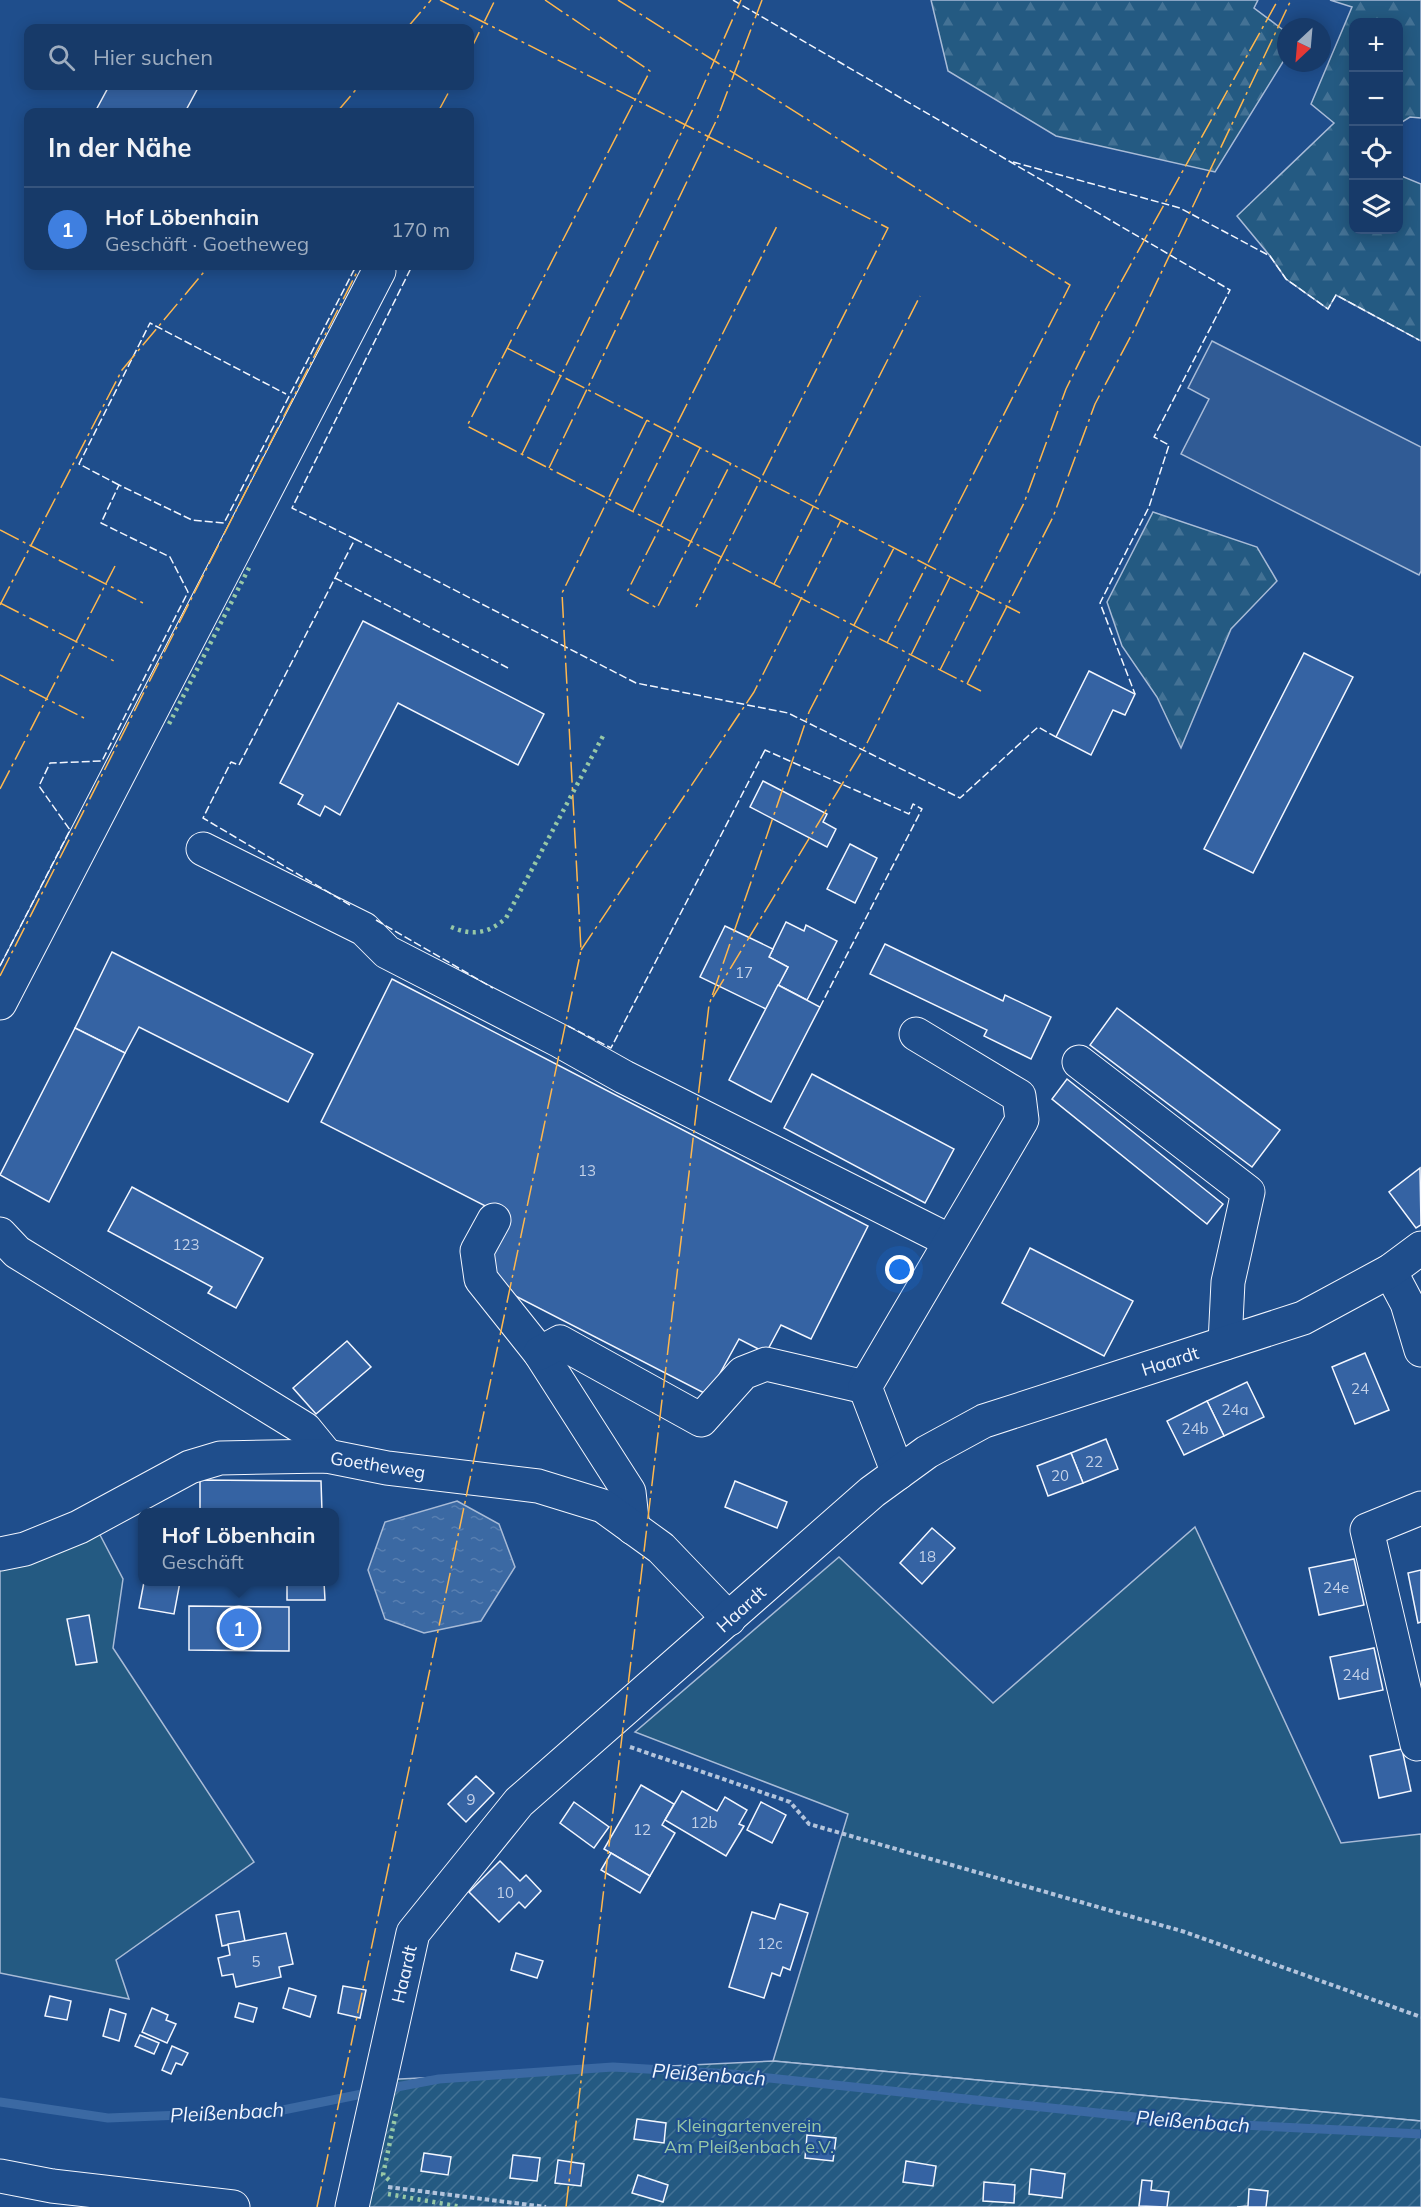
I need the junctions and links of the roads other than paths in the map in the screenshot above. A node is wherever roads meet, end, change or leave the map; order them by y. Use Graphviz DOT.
graph roads {
  1 [pos="379,271"];
  2 [pos="203,849"];
  3 [pos="0,1003"];
  4 [pos="916,1034"];
  5 [pos="1078,1062"];
  6 [pos="494,1220"];
  7 [pos="0,1234"];
  8 [pos="950,1241"];
  9 [pos="1421,1248"];
  10 [pos="1390,1271"];
  11 [pos="1225,1343"];
  12 [pos="1421,1350"];
  13 [pos="540,1353"];
  14 [pos="865,1387"];
  15 [pos="327,1456"];
  16 [pos="898,1473"];
  17 [pos="1421,1508"];
  18 [pos="633,1528"];
  19 [pos="0,1554"];
  20 [pos="729,1619"];
  21 [pos="1417,1744"];
  22 [pos="0,2176"];
  23 [pos="354,2194"];
  24 [pos="233,2207"];
  1 -- 3 [label="street"];
  2 -- 8 [label="street"];
  4 -- 8 [label="street"];
  5 -- 11 [label="street"];
  6 -- 13 [label="street"];
  7 -- 15 [label="street"];
  8 -- 14 [label="street"];
  9 -- 10 [label="street, Haardt"];
  10 -- 11 [label="street, Haardt"];
  10 -- 12 [label="street"];
  11 -- 16 [label="street, Haardt"];
  13 -- 14 [label="street"];
  13 -- 18 [label="street"];
  14 -- 16 [label="street"];
  15 -- 18 [label="street, Goetheweg"];
  15 -- 19 [label="street, Goetheweg"];
  16 -- 20 [label="street, Haardt"];
  17 -- 21 [label="street"];
  18 -- 20 [label="street, Goetheweg"];
  20 -- 23 [label="street, Haardt"];
  22 -- 24 [label="street"];
}
